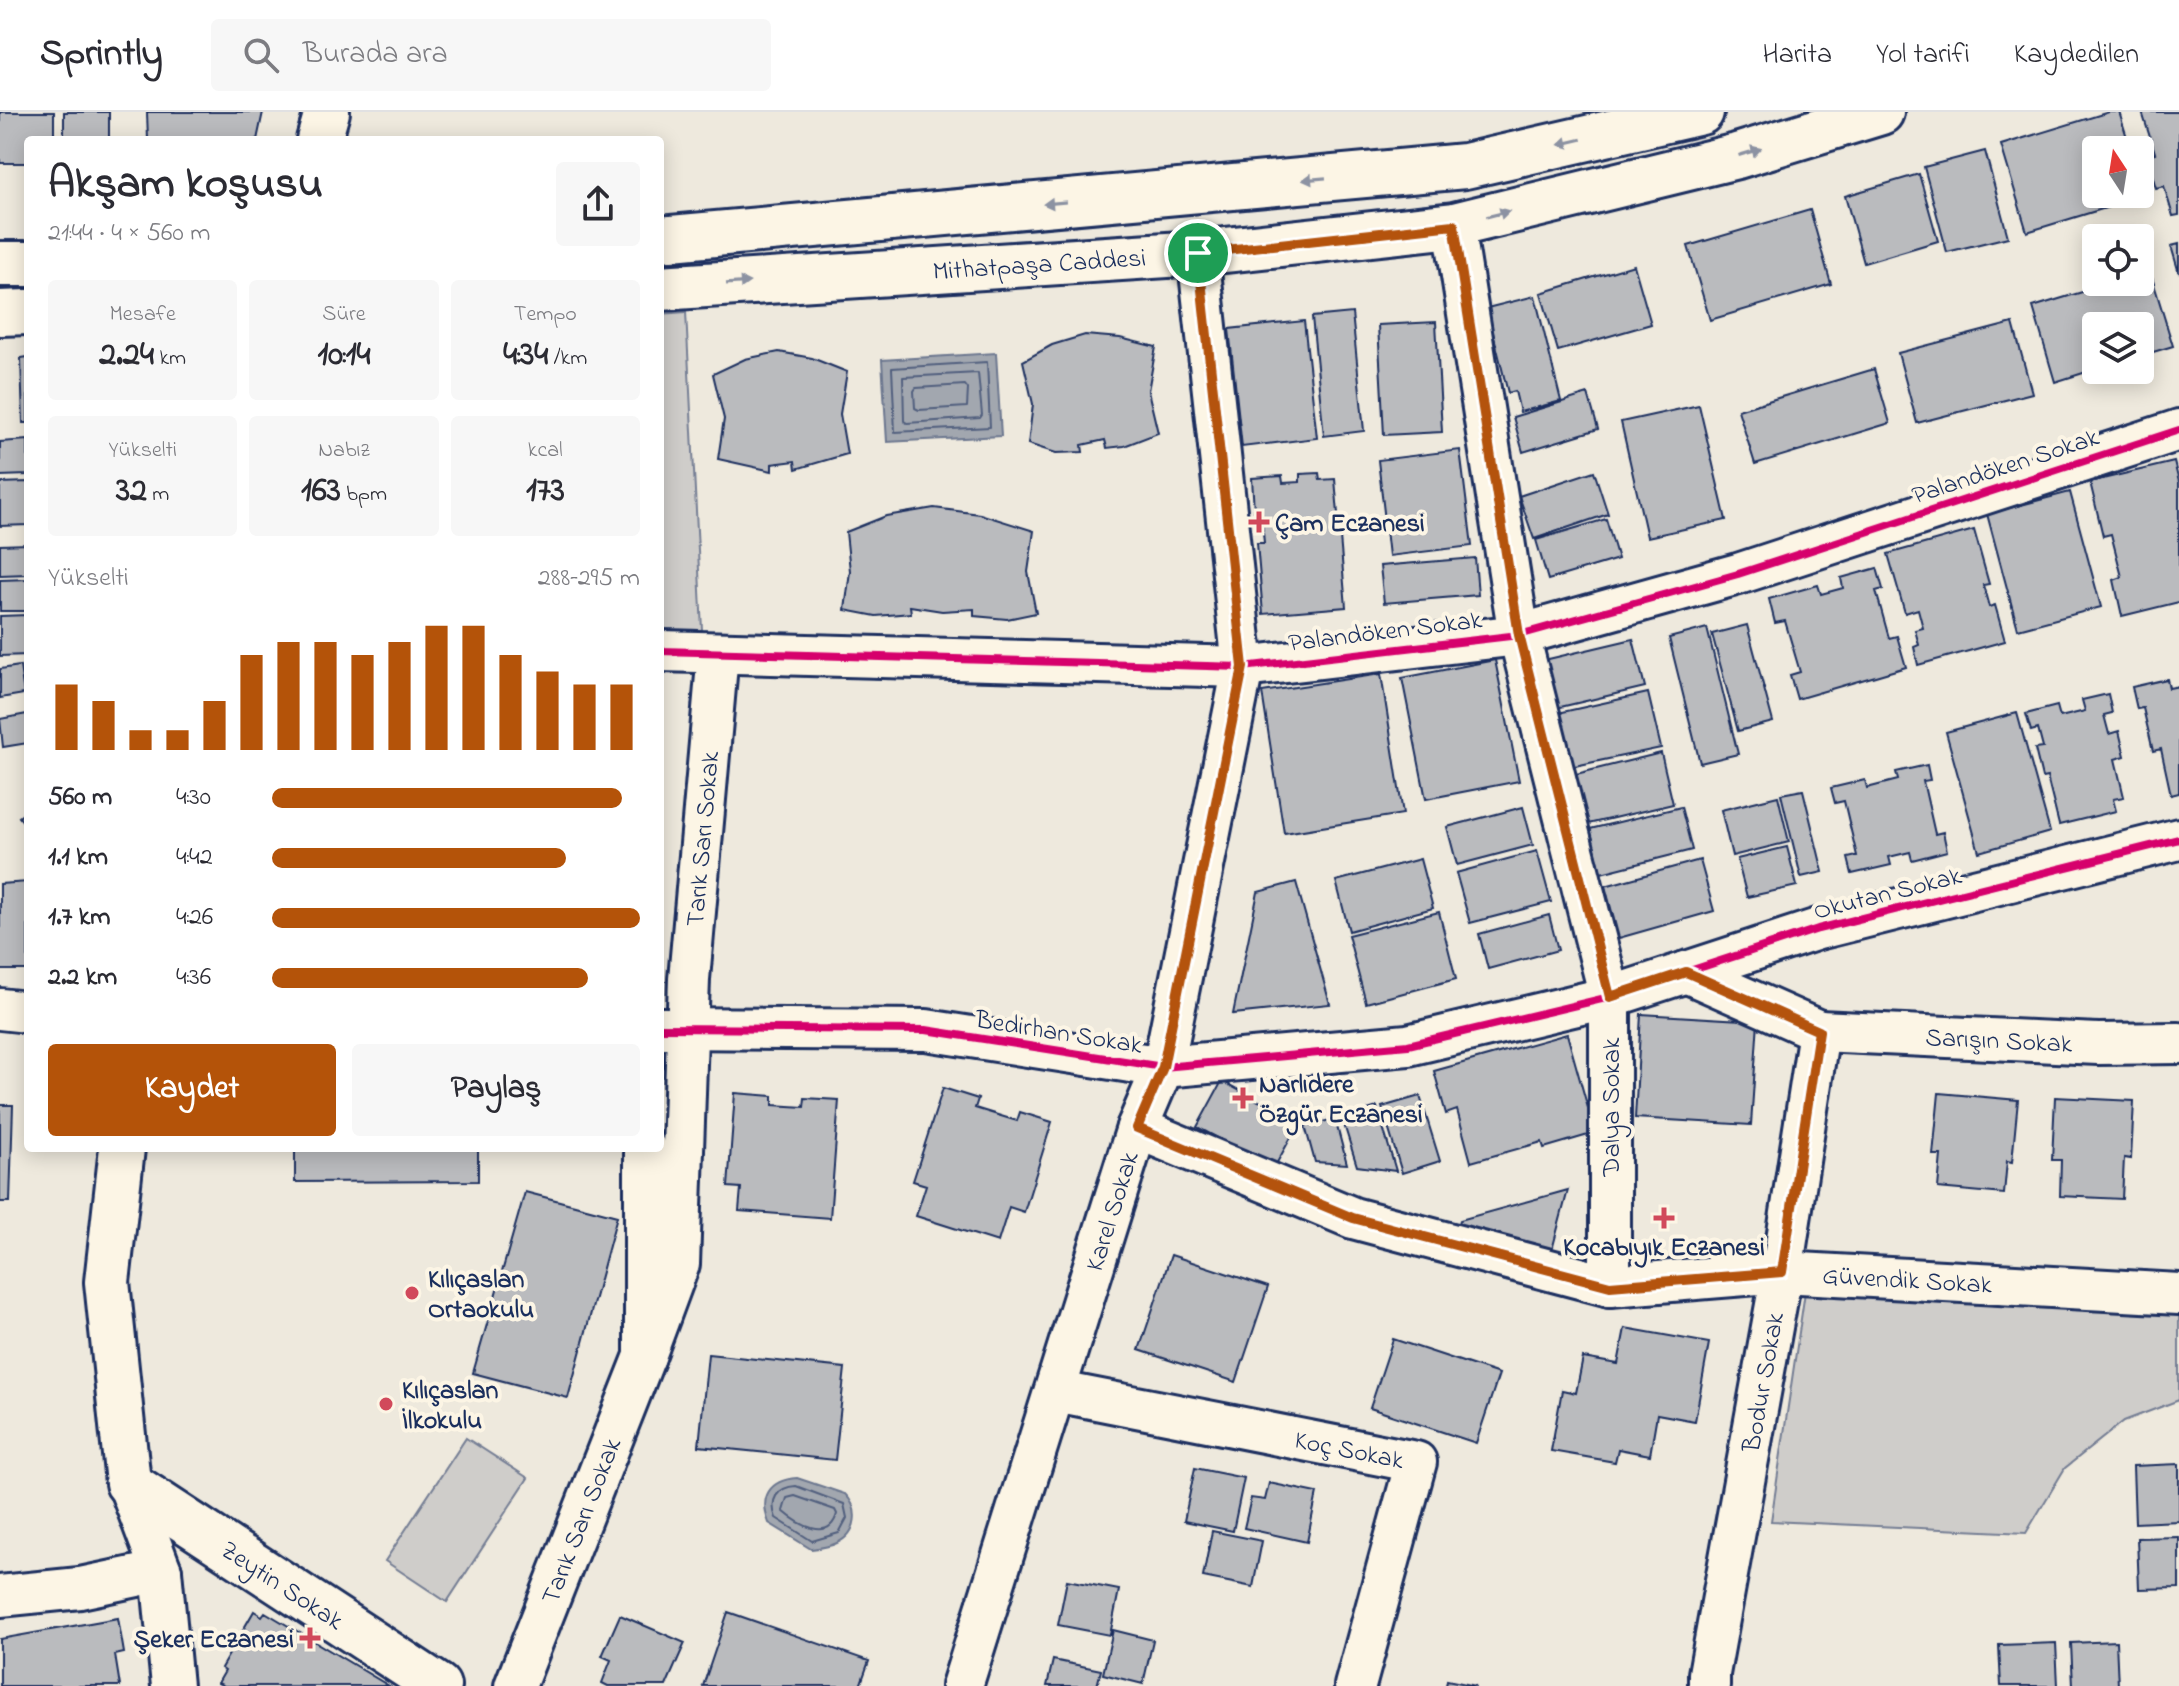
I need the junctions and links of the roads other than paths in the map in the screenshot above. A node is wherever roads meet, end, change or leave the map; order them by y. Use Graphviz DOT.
graph roads {
  1 [pos="327,112"];
  2 [pos="342,112"];
  3 [pos="1701,112"];
  4 [pos="1881,112"];
  5 [pos="320,136"];
  6 [pos="344,136"];
  7 [pos="1454,225"];
  8 [pos="664,239"];
  9 [pos="1198,253"];
  10 [pos="0,264"];
  11 [pos="24,264"];
  12 [pos="664,288"];
  13 [pos="24,312"];
  14 [pos="0,313"];
  15 [pos="2179,430"];
  16 [pos="1519,635"];
  17 [pos="664,651"];
  18 [pos="718,653"];
  19 [pos="1243,667"];
  20 [pos="2179,839"];
  21 [pos="1686,972"];
  22 [pos="1610,997"];
  23 [pos="0,1009"];
  24 [pos="24,1012"];
  25 [pos="674,1029"];
  26 [pos="1819,1031"];
  27 [pos="2179,1043"];
  28 [pos="1163,1067"];
  29 [pos="1137,1128"];
  30 [pos="122,1152"];
  31 [pos="645,1152"];
  32 [pos="1782,1272"];
  33 [pos="1610,1286"];
  34 [pos="2179,1294"];
  35 [pos="645,1356"];
  36 [pos="1055,1391"];
  37 [pos="128,1483"];
  38 [pos="161,1571"];
  39 [pos="0,1596"];
  40 [pos="172,1686"];
  41 [pos="438,1686"];
  42 [pos="515,1686"];
  43 [pos="962,1686"];
  44 [pos="1355,1686"];
  45 [pos="1709,1686"];
  1 -- 5 [label="main road"];
  2 -- 6 [label="main road"];
  3 -- 8 [label="main road, one-way"];
  7 -- 4 [label="main road, Mithatpaşa Caddesi, one-way"];
  7 -- 9 [label="main road, Mithatpaşa Caddesi"];
  7 -- 16 [label="street, Dalya Sokak"];
  12 -- 9 [label="main road, Mithatpaşa Caddesi, one-way"];
  9 -- 19 [label="street, Karel Sokak"];
  10 -- 11 [label="main road"];
  13 -- 14 [label="main road"];
  15 -- 16 [label="street, Palandöken Sokak"];
  16 -- 19 [label="street, Palandöken Sokak"];
  16 -- 22 [label="street, Dalya Sokak"];
  17 -- 18 [label="street, Palandöken Sokak"];
  18 -- 19 [label="street, Palandöken Sokak"];
  18 -- 25 [label="street, Tarık Sarı Sokak"];
  19 -- 28 [label="street, Karel Sokak"];
  20 -- 21 [label="street, Okutan Sokak"];
  21 -- 22 [label="street, Okutan Sokak"];
  21 -- 26 [label="street"];
  22 -- 28 [label="street, Bedirhan Sokak"];
  22 -- 33 [label="street, Dalya Sokak"];
  23 -- 24 [label="street"];
  25 -- 28 [label="street, Bedirhan Sokak"];
  25 -- 35 [label="street, Tarık Sarı Sokak"];
  26 -- 27 [label="street, Sarışın Sokak"];
  26 -- 32 [label="street, Bodur Sokak"];
  28 -- 29 [label="street, Karel Sokak"];
  29 -- 33 [label="street, Güvendik Sokak"];
  29 -- 36 [label="street, Karel Sokak"];
  30 -- 37 [label="main road"];
  31 -- 35 [label="street, Tarık Sarı Sokak"];
  32 -- 33 [label="street, Güvendik Sokak"];
  32 -- 34 [label="street, Güvendik Sokak"];
  32 -- 45 [label="street, Bodur Sokak"];
  35 -- 42 [label="street, Tarık Sarı Sokak"];
  36 -- 43 [label="street, Karel Sokak"];
  36 -- 44 [label="street, Koç Sokak"];
  37 -- 38 [label="street"];
  37 -- 41 [label="main road, Zeytin Sokak"];
  38 -- 39 [label="street"];
  38 -- 40 [label="street"];
}
